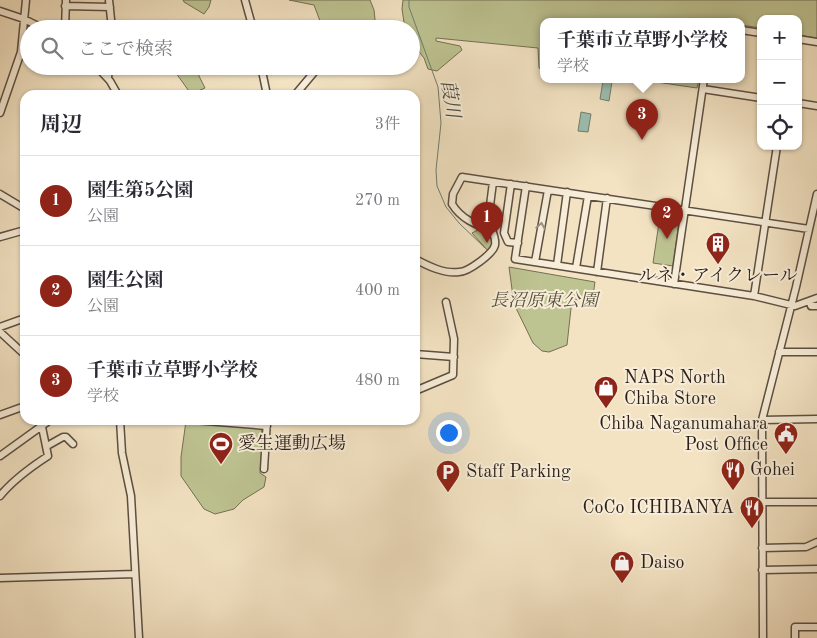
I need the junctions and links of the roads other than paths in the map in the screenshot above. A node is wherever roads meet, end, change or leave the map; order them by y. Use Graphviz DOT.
graph roads {
  1 [pos="26,0"];
  2 [pos="245,0"];
  3 [pos="66,3"];
  4 [pos="110,3"];
  5 [pos="1,14"];
  6 [pos="24,19"];
  7 [pos="65,20"];
  8 [pos="111,20"];
  9 [pos="251,20"];
  10 [pos="802,40"];
  11 [pos="817,42"];
  12 [pos="20,55"];
  13 [pos="105,75"];
  14 [pos="108,75"];
  15 [pos="263,75"];
  16 [pos="312,75"];
  17 [pos="108,78"];
  18 [pos="704,83"];
  19 [pos="703,89"];
  20 [pos="115,90"];
  21 [pos="266,90"];
  22 [pos="299,90"];
  23 [pos="757,97"];
  24 [pos="802,104"];
  25 [pos="817,106"];
  26 [pos="0,113"];
  27 [pos="776,150"];
  28 [pos="493,182"];
  29 [pos="511,184"];
  30 [pos="526,186"];
  31 [pos="548,190"];
  32 [pos="567,192"];
  33 [pos="0,194"];
  34 [pos="817,194"];
  35 [pos="588,196"];
  36 [pos="608,198"];
  37 [pos="20,206"];
  38 [pos="684,210"];
  39 [pos="764,223"];
  40 [pos="487,229"];
  41 [pos="809,229"];
  42 [pos="20,231"];
  43 [pos="0,236"];
  44 [pos="518,243"];
  45 [pos="420,262"];
  46 [pos="535,262"];
  47 [pos="557,265"];
  48 [pos="576,268"];
  49 [pos="597,272"];
  50 [pos="674,284"];
  51 [pos="754,296"];
  52 [pos="814,300"];
  53 [pos="446,302"];
  54 [pos="791,306"];
  55 [pos="817,306"];
  56 [pos="20,320"];
  57 [pos="0,327"];
  58 [pos="0,332"];
  59 [pos="20,350"];
  60 [pos="779,352"];
  61 [pos="817,352"];
  62 [pos="420,354"];
  63 [pos="454,357"];
  64 [pos="420,389"];
  65 [pos="20,408"];
  66 [pos="0,415"];
  67 [pos="817,418"];
  68 [pos="762,420"];
  69 [pos="120,425"];
  70 [pos="267,425"];
  71 [pos="42,426"];
  72 [pos="74,444"];
  73 [pos="47,446"];
  74 [pos="0,456"];
  75 [pos="264,469"];
  76 [pos="0,496"];
  77 [pos="762,502"];
  78 [pos="817,502"];
  79 [pos="817,542"];
  80 [pos="762,548"];
  81 [pos="817,569"];
  82 [pos="762,570"];
  83 [pos="135,574"];
  84 [pos="0,578"];
  85 [pos="817,627"];
  86 [pos="139,638"];
  87 [pos="763,638"];
  88 [pos="795,638"];
  1 -- 6 [label="street"];
  2 -- 9 [label="street"];
  3 -- 4 [label="street"];
  3 -- 7 [label="street"];
  4 -- 8 [label="street"];
  5 -- 6 [label="street"];
  10 -- 11 [label="street"];
  12 -- 26 [label="street"];
  13 -- 17 [label="street"];
  14 -- 17 [label="street"];
  15 -- 21 [label="street"];
  16 -- 22 [label="street"];
  17 -- 20 [label="street"];
  18 -- 19 [label="street"];
  19 -- 23 [label="street"];
  19 -- 38 [label="street"];
  24 -- 25 [label="street"];
  27 -- 39 [label="street"];
  28 -- 29 [label="street"];
  28 -- 40 [label="street"];
  28 -- 40 [label="street"];
  29 -- 30 [label="street"];
  29 -- 44 [label="street"];
  30 -- 31 [label="street"];
  30 -- 44 [label="street"];
  31 -- 32 [label="street"];
  46 -- 31 [label="street, one-way"];
  32 -- 35 [label="street"];
  32 -- 47 [label="street"];
  33 -- 37 [label="street"];
  34 -- 41 [label="street"];
  35 -- 36 [label="street"];
  35 -- 48 [label="street"];
  36 -- 38 [label="street"];
  36 -- 49 [label="street"];
  38 -- 39 [label="street"];
  38 -- 50 [label="street"];
  39 -- 41 [label="street"];
  39 -- 51 [label="street"];
  40 -- 45 [label="street"];
  41 -- 54 [label="street"];
  42 -- 43 [label="street"];
  44 -- 46 [label="street"];
  46 -- 47 [label="street"];
  47 -- 48 [label="street"];
  48 -- 49 [label="street"];
  49 -- 50 [label="street"];
  50 -- 51 [label="street"];
  51 -- 54 [label="street"];
  52 -- 54 [label="street"];
  52 -- 55 [label="street"];
  53 -- 63 [label="street"];
  54 -- 60 [label="street"];
  56 -- 57 [label="street"];
  58 -- 59 [label="street"];
  60 -- 61 [label="street"];
  60 -- 68 [label="street"];
  62 -- 63 [label="street"];
  63 -- 64 [label="street"];
  65 -- 66 [label="street"];
  67 -- 68 [label="street"];
  68 -- 77 [label="street"];
  69 -- 83 [label="street"];
  70 -- 75 [label="street"];
  71 -- 73 [label="street"];
  71 -- 74 [label="street"];
  72 -- 73 [label="street"];
  73 -- 76 [label="street"];
  77 -- 78 [label="street"];
  77 -- 80 [label="street"];
  79 -- 80 [label="street"];
  80 -- 82 [label="street"];
  81 -- 82 [label="street"];
  82 -- 87 [label="street"];
  83 -- 84 [label="street"];
  83 -- 86 [label="street"];
  85 -- 88 [label="street"];
}
